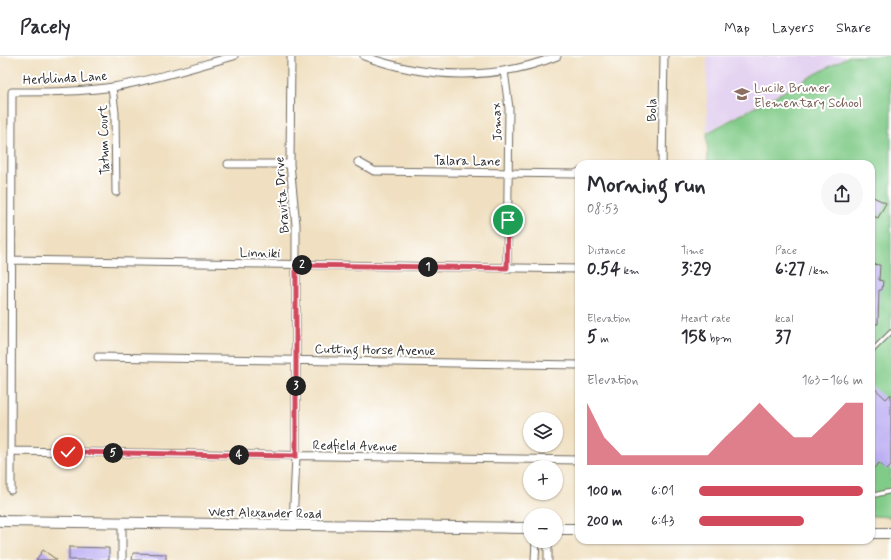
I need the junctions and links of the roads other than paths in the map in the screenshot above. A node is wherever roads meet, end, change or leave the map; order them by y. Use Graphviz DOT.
graph roads {
  1 [pos="234,56"];
  2 [pos="290,56"];
  3 [pos="364,56"];
  4 [pos="557,56"];
  5 [pos="664,56"];
  6 [pos="504,71"];
  7 [pos="112,87"];
  8 [pos="662,160"];
  9 [pos="358,162"];
  10 [pos="228,164"];
  11 [pos="290,164"];
  12 [pos="508,173"];
  13 [pos="575,174"];
  14 [pos="116,192"];
  15 [pos="12,260"];
  16 [pos="296,265"];
  17 [pos="507,268"];
  18 [pos="575,270"];
  19 [pos="891,332"];
  20 [pos="875,348"];
  21 [pos="98,357"];
  22 [pos="296,360"];
  23 [pos="575,365"];
  24 [pos="12,451"];
  25 [pos="296,456"];
  26 [pos="575,460"];
  27 [pos="12,490"];
  28 [pos="891,491"];
  29 [pos="875,495"];
  30 [pos="0,521"];
  31 [pos="122,523"];
  32 [pos="293,525"];
  33 [pos="523,528"];
  34 [pos="563,529"];
  35 [pos="575,529"];
  36 [pos="875,533"];
  37 [pos="891,533"];
  38 [pos="536,548"];
  39 [pos="548,548"];
  40 [pos="122,560"];
  41 [pos="535,560"];
  42 [pos="548,560"];
  1 -- 7 [label="street, Herblinda Lane"];
  2 -- 11 [label="street, Bravita Drive"];
  3 -- 6 [label="street"];
  4 -- 6 [label="street"];
  5 -- 8 [label="street, Bola"];
  6 -- 12 [label="street, Jomax"];
  7 -- 14 [label="street, Tatum Court"];
  7 -- 15 [label="street, Herblinda Lane"];
  9 -- 12 [label="street, Talara Lane"];
  10 -- 11 [label="street"];
  11 -- 16 [label="street, Bravita Drive"];
  12 -- 13 [label="street, Talara Lane"];
  12 -- 17 [label="street, Jomax"];
  15 -- 16 [label="street, Linniki"];
  15 -- 24 [label="street"];
  16 -- 17 [label="street, Linniki"];
  16 -- 22 [label="street, Bravita Drive"];
  17 -- 18 [label="street, Linniki"];
  19 -- 20 [label="lane"];
  21 -- 22 [label="street, Cutting Horse Avenue"];
  22 -- 23 [label="street, Cutting Horse Avenue"];
  22 -- 25 [label="street, Bravita Drive"];
  24 -- 25 [label="street, Redfield Avenue"];
  24 -- 27 [label="street"];
  25 -- 26 [label="street, Redfield Avenue"];
  25 -- 32 [label="street, Bravita Drive"];
  28 -- 29 [label="lane"];
  30 -- 31 [label="main road, West Alexander Road"];
  31 -- 32 [label="main road, West Alexander Road"];
  31 -- 40 [label="street"];
  32 -- 33 [label="main road, West Alexander Road"];
  34 -- 35 [label="main road"];
  36 -- 37 [label="main road"];
  38 -- 41 [label="street"];
  39 -- 42 [label="street"];
}
